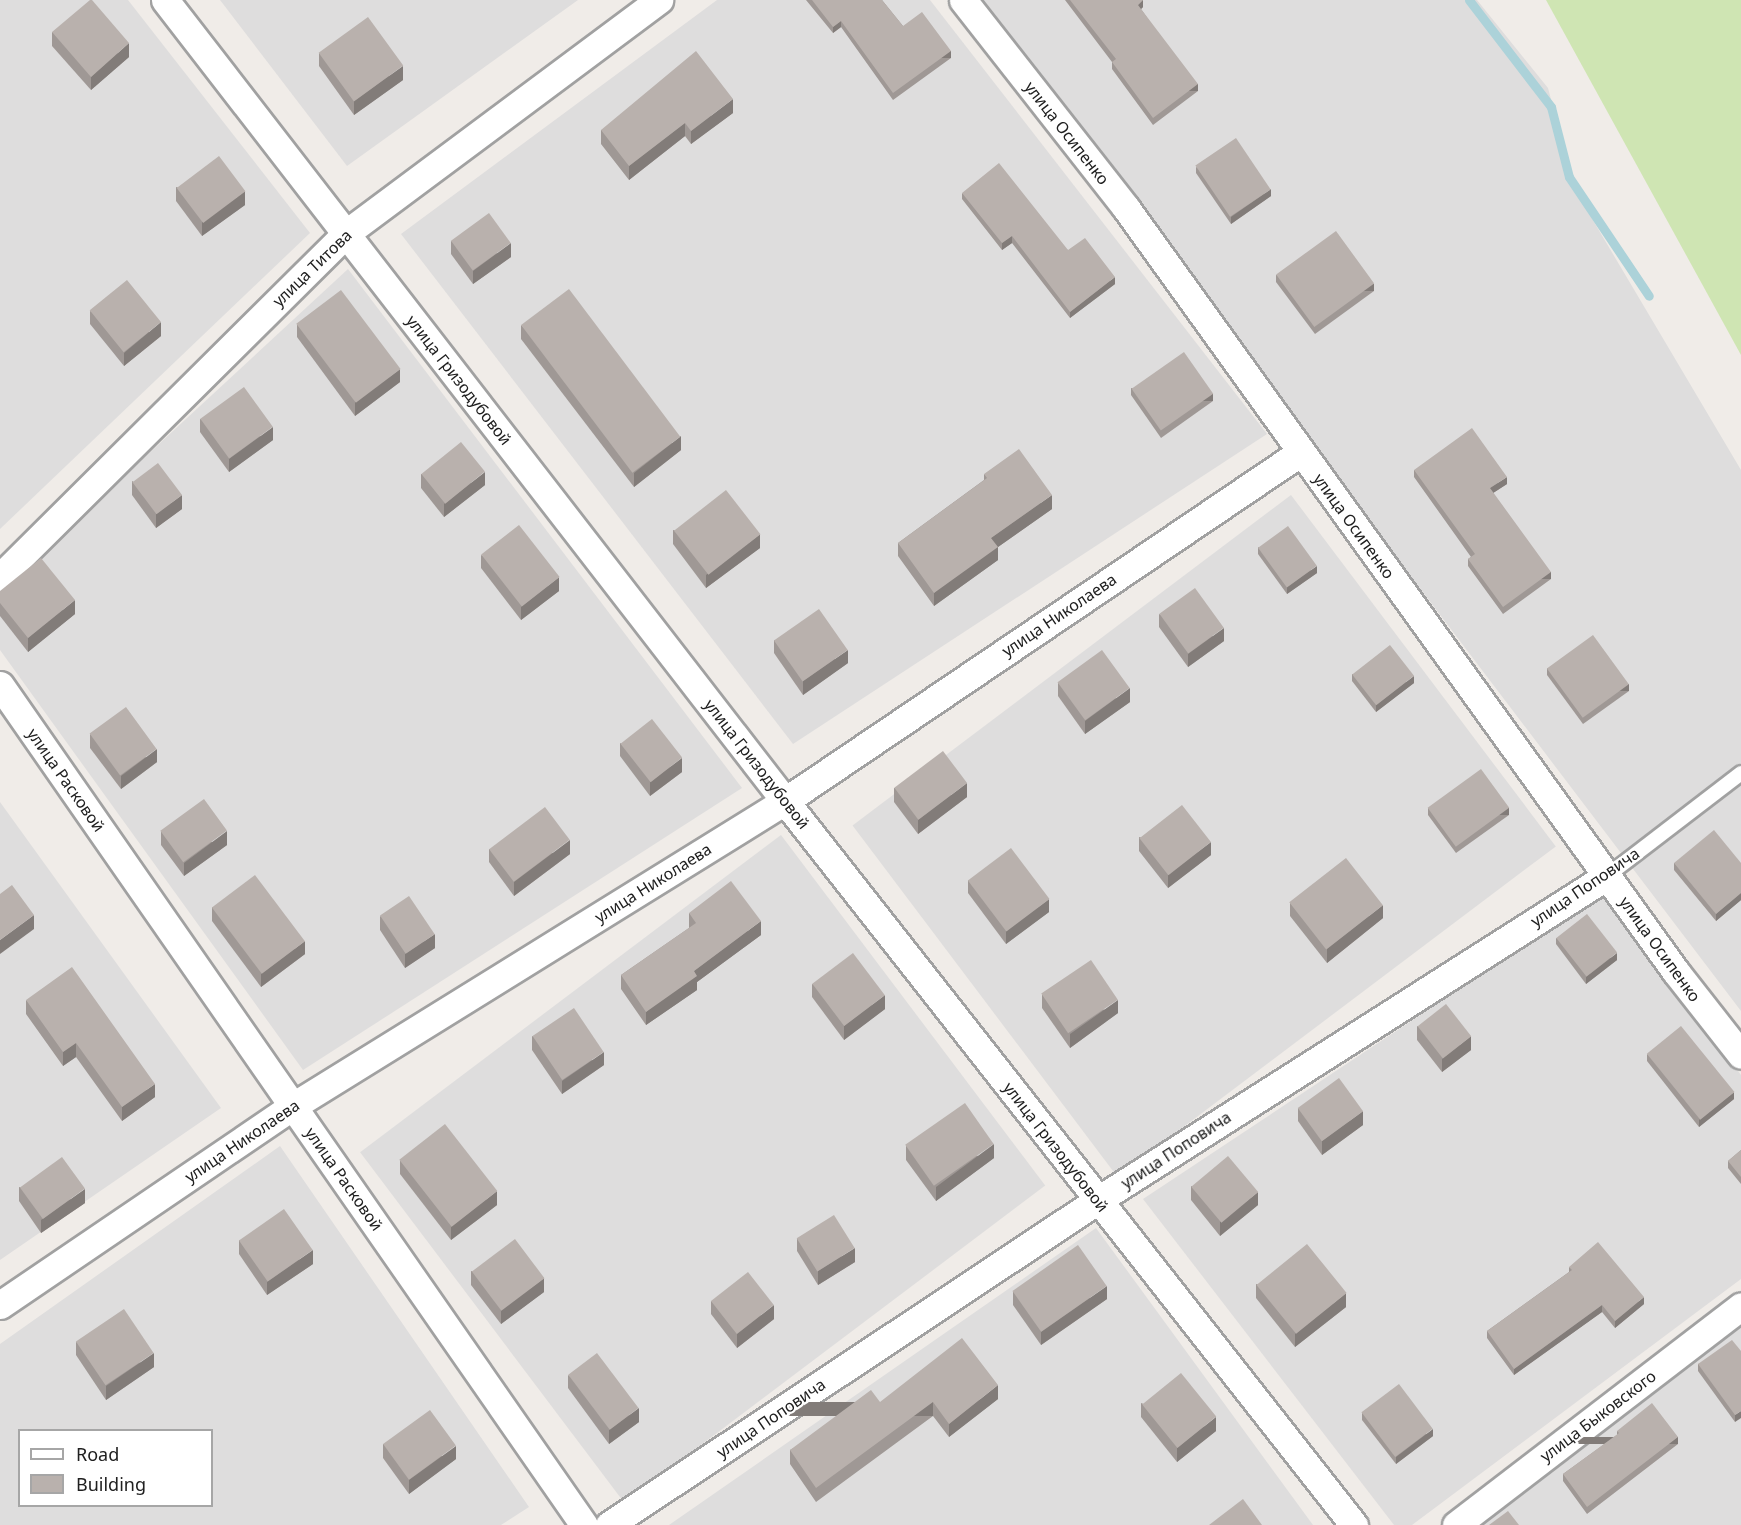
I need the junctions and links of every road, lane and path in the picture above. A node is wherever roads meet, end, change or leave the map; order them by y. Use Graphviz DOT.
graph roads {
  1 [pos="165,0"];
  2 [pos="659,0"];
  3 [pos="963,0"];
  4 [pos="345,234"];
  5 [pos="1301,452"];
  6 [pos="0,577"];
  7 [pos="0,685"];
  8 [pos="1741,773"];
  9 [pos="785,801"];
  10 [pos="1607,876"];
  11 [pos="1741,1054"];
  12 [pos="293,1106"];
  13 [pos="1098,1200"];
  14 [pos="0,1305"];
  15 [pos="1741,1306"];
  16 [pos="584,1525"];
  17 [pos="609,1525"];
  18 [pos="1354,1525"];
  19 [pos="1456,1525"];
  1 -- 4 [label="street, улица Гризодубовой"];
  2 -- 4 [label="street, улица Титова"];
  3 -- 5 [label="street, улица Осипенко"];
  4 -- 6 [label="street, улица Титова"];
  4 -- 9 [label="street, улица Гризодубовой"];
  5 -- 9 [label="street, улица Николаева"];
  5 -- 10 [label="street, улица Осипенко"];
  7 -- 12 [label="street, улица Расковой"];
  8 -- 10 [label="lane, улица Поповича"];
  9 -- 12 [label="street, улица Николаева"];
  9 -- 13 [label="street, улица Гризодубовой"];
  10 -- 11 [label="street, улица Осипенко"];
  10 -- 13 [label="street, улица Поповича"];
  12 -- 14 [label="street, улица Николаева"];
  12 -- 16 [label="street, улица Расковой"];
  13 -- 17 [label="street, улица Поповича"];
  13 -- 18 [label="street, улица Гризодубовой"];
  15 -- 19 [label="street, улица Быковского"];
}
